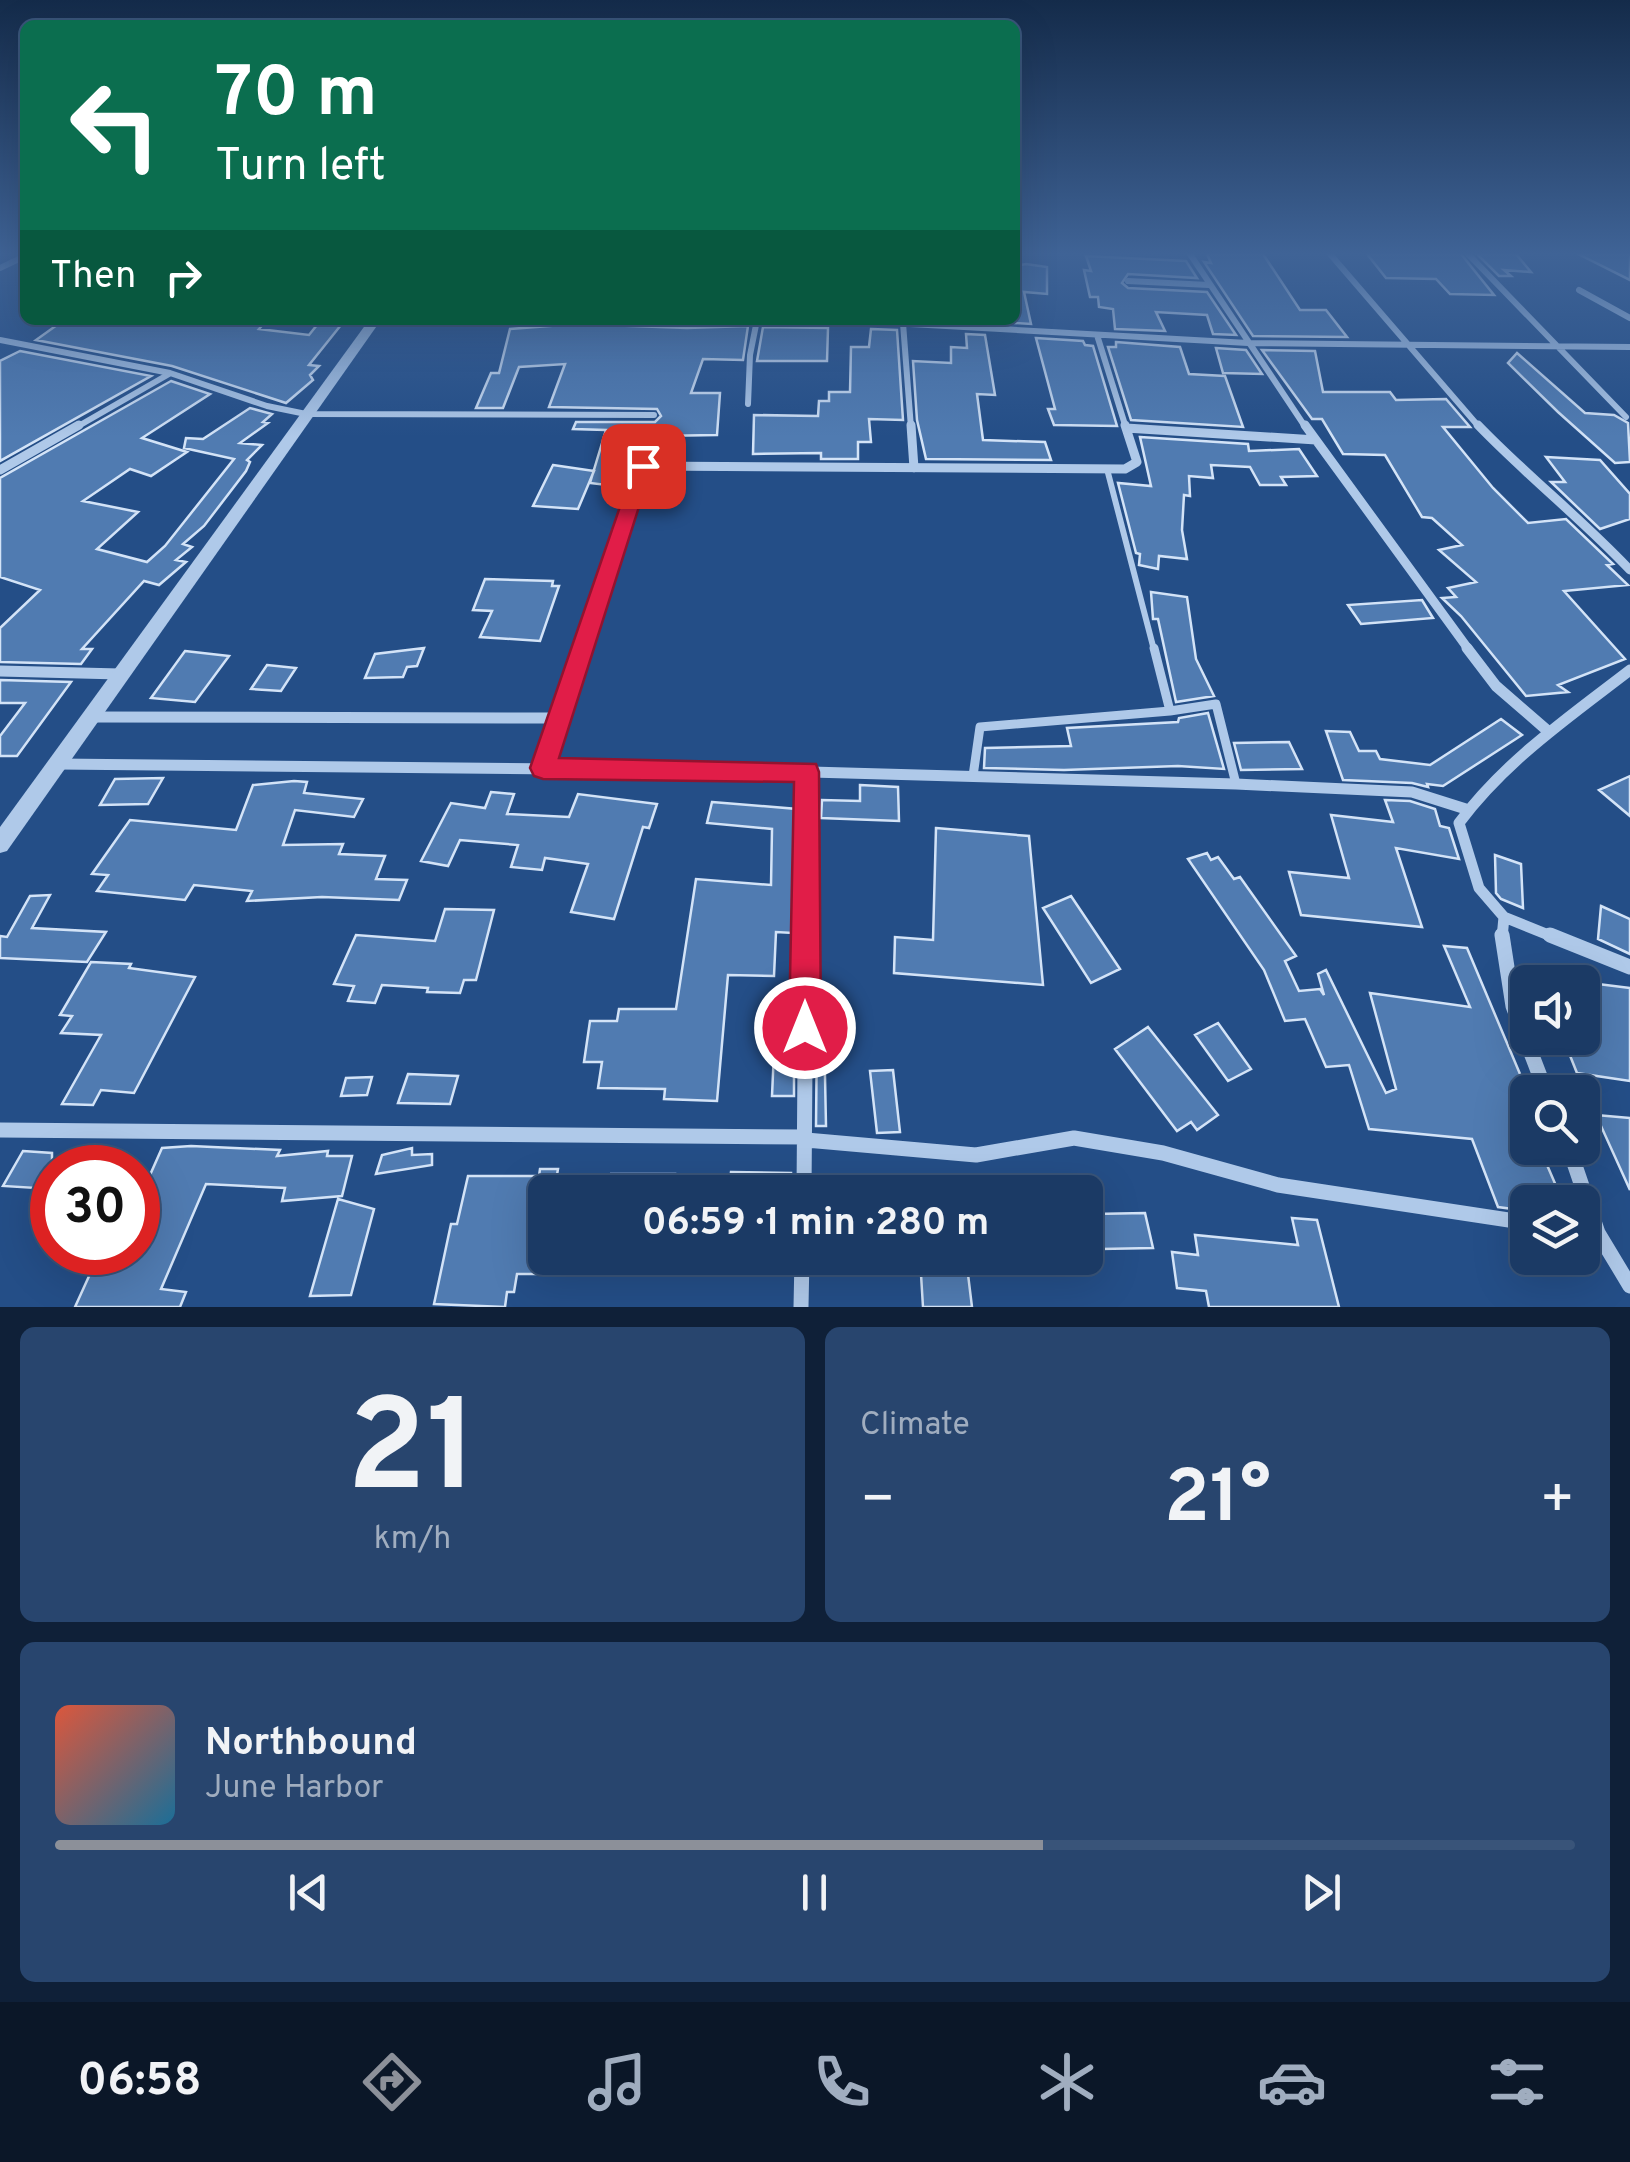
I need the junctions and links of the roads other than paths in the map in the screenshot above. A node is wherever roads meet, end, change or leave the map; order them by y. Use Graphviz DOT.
graph roads {
  1 [pos="1229,315"];
  2 [pos="1380,315"];
  3 [pos="1524,315"];
  4 [pos="371,325"];
  5 [pos="756,325"];
  6 [pos="903,325"];
  7 [pos="982,325"];
  8 [pos="1097,334"];
  9 [pos="0,340"];
  10 [pos="1248,342"];
  11 [pos="1405,345"];
  12 [pos="1552,345"];
  13 [pos="1630,348"];
  14 [pos="170,373"];
  15 [pos="748,404"];
  16 [pos="306,414"];
  17 [pos="654,415"];
  18 [pos="1626,417"];
  19 [pos="1126,428"];
  20 [pos="1316,440"];
  21 [pos="914,468"];
  22 [pos="1107,469"];
  23 [pos="0,470"];
  24 [pos="1630,570"];
  25 [pos="1630,670"];
  26 [pos="0,671"];
  27 [pos="120,674"];
  28 [pos="1170,711"];
  29 [pos="90,717"];
  30 [pos="557,718"];
  31 [pos="1549,732"];
  32 [pos="57,764"];
  33 [pos="543,768"];
  34 [pos="807,772"];
  35 [pos="973,776"];
  36 [pos="1236,784"];
  37 [pos="1470,810"];
  38 [pos="0,844"];
  39 [pos="1504,917"];
  40 [pos="1630,967"];
  41 [pos="1539,1075"];
  42 [pos="0,1130"];
  43 [pos="805,1139"];
  44 [pos="804,1175"];
  45 [pos="1510,1220"];
  46 [pos="1600,1246"];
  47 [pos="802,1275"];
  48 [pos="1630,1286"];
  49 [pos="801,1307"];
  1 -- 10 [label="street"];
  2 -- 11 [label="street"];
  3 -- 12 [label="street"];
  4 -- 16 [label="street"];
  5 -- 15 [label="street"];
  6 -- 21 [label="street"];
  7 -- 8 [label="street"];
  8 -- 10 [label="street"];
  8 -- 19 [label="street"];
  9 -- 14 [label="street"];
  10 -- 11 [label="street"];
  10 -- 20 [label="street"];
  11 -- 12 [label="street"];
  11 -- 24 [label="street"];
  12 -- 13 [label="street"];
  12 -- 18 [label="street"];
  14 -- 16 [label="street"];
  14 -- 23 [label="street"];
  16 -- 17 [label="street"];
  16 -- 27 [label="street"];
  19 -- 20 [label="street"];
  19 -- 22 [label="street"];
  20 -- 31 [label="street"];
  21 -- 22 [label="street"];
  21 -- 30 [label="street"];
  22 -- 28 [label="lane"];
  25 -- 31 [label="street"];
  26 -- 27 [label="street"];
  27 -- 29 [label="street"];
  28 -- 35 [label="lane"];
  28 -- 36 [label="lane"];
  29 -- 30 [label="street"];
  29 -- 32 [label="street"];
  30 -- 33 [label="lane"];
  31 -- 37 [label="street"];
  32 -- 33 [label="street"];
  32 -- 38 [label="street"];
  33 -- 34 [label="street"];
  34 -- 35 [label="street"];
  34 -- 43 [label="street"];
  35 -- 36 [label="street"];
  36 -- 37 [label="street"];
  37 -- 39 [label="street"];
  39 -- 40 [label="street"];
  39 -- 41 [label="street"];
  42 -- 43 [label="street"];
  43 -- 44 [label="street"];
  43 -- 45 [label="street"];
  46 -- 48 [label="street"];
  47 -- 49 [label="street"];
}
